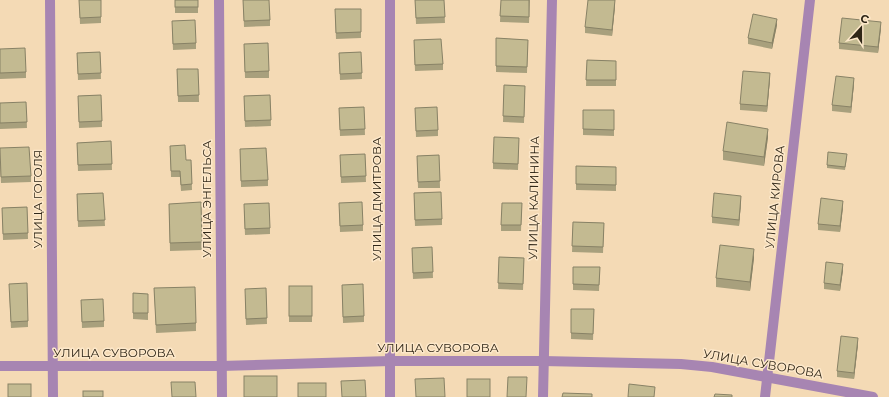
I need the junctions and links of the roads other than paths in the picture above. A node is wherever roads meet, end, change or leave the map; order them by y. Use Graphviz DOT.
graph roads {
  1 [pos="50,0"];
  2 [pos="219,0"];
  3 [pos="390,0"];
  4 [pos="552,0"];
  5 [pos="810,0"];
  6 [pos="390,361"];
  7 [pos="543,361"];
  8 [pos="0,366"];
  9 [pos="52,366"];
  10 [pos="221,366"];
  11 [pos="768,377"];
  12 [pos="52,397"];
  13 [pos="222,397"];
  14 [pos="390,397"];
  15 [pos="543,397"];
  16 [pos="765,397"];
  17 [pos="874,397"];
  1 -- 9 [label="street, УЛИЦА ГОГОЛЯ"];
  2 -- 10 [label="street, УЛИЦА ЭНГЕЛЬСА"];
  3 -- 6 [label="street, УЛИЦА ДМИТРОВА"];
  4 -- 7 [label="street, УЛИЦА КАЛИНИНА"];
  5 -- 11 [label="street, УЛИЦА КИРОВА"];
  6 -- 7 [label="street, УЛИЦА СУВОРОВА"];
  6 -- 10 [label="street, УЛИЦА СУВОРОВА"];
  6 -- 14 [label="street, УЛИЦА ДМИТРОВА"];
  7 -- 11 [label="street, УЛИЦА СУВОРОВА"];
  7 -- 15 [label="street, УЛИЦА КАЛИНИНА"];
  8 -- 9 [label="street, УЛИЦА СУВОРОВА"];
  9 -- 10 [label="street, УЛИЦА СУВОРОВА"];
  9 -- 12 [label="street, УЛИЦА ГОГОЛЯ"];
  10 -- 13 [label="street, УЛИЦА ЭНГЕЛЬСА"];
  11 -- 16 [label="street, УЛИЦА КИРОВА"];
  11 -- 17 [label="street, УЛИЦА СУВОРОВА"];
}
